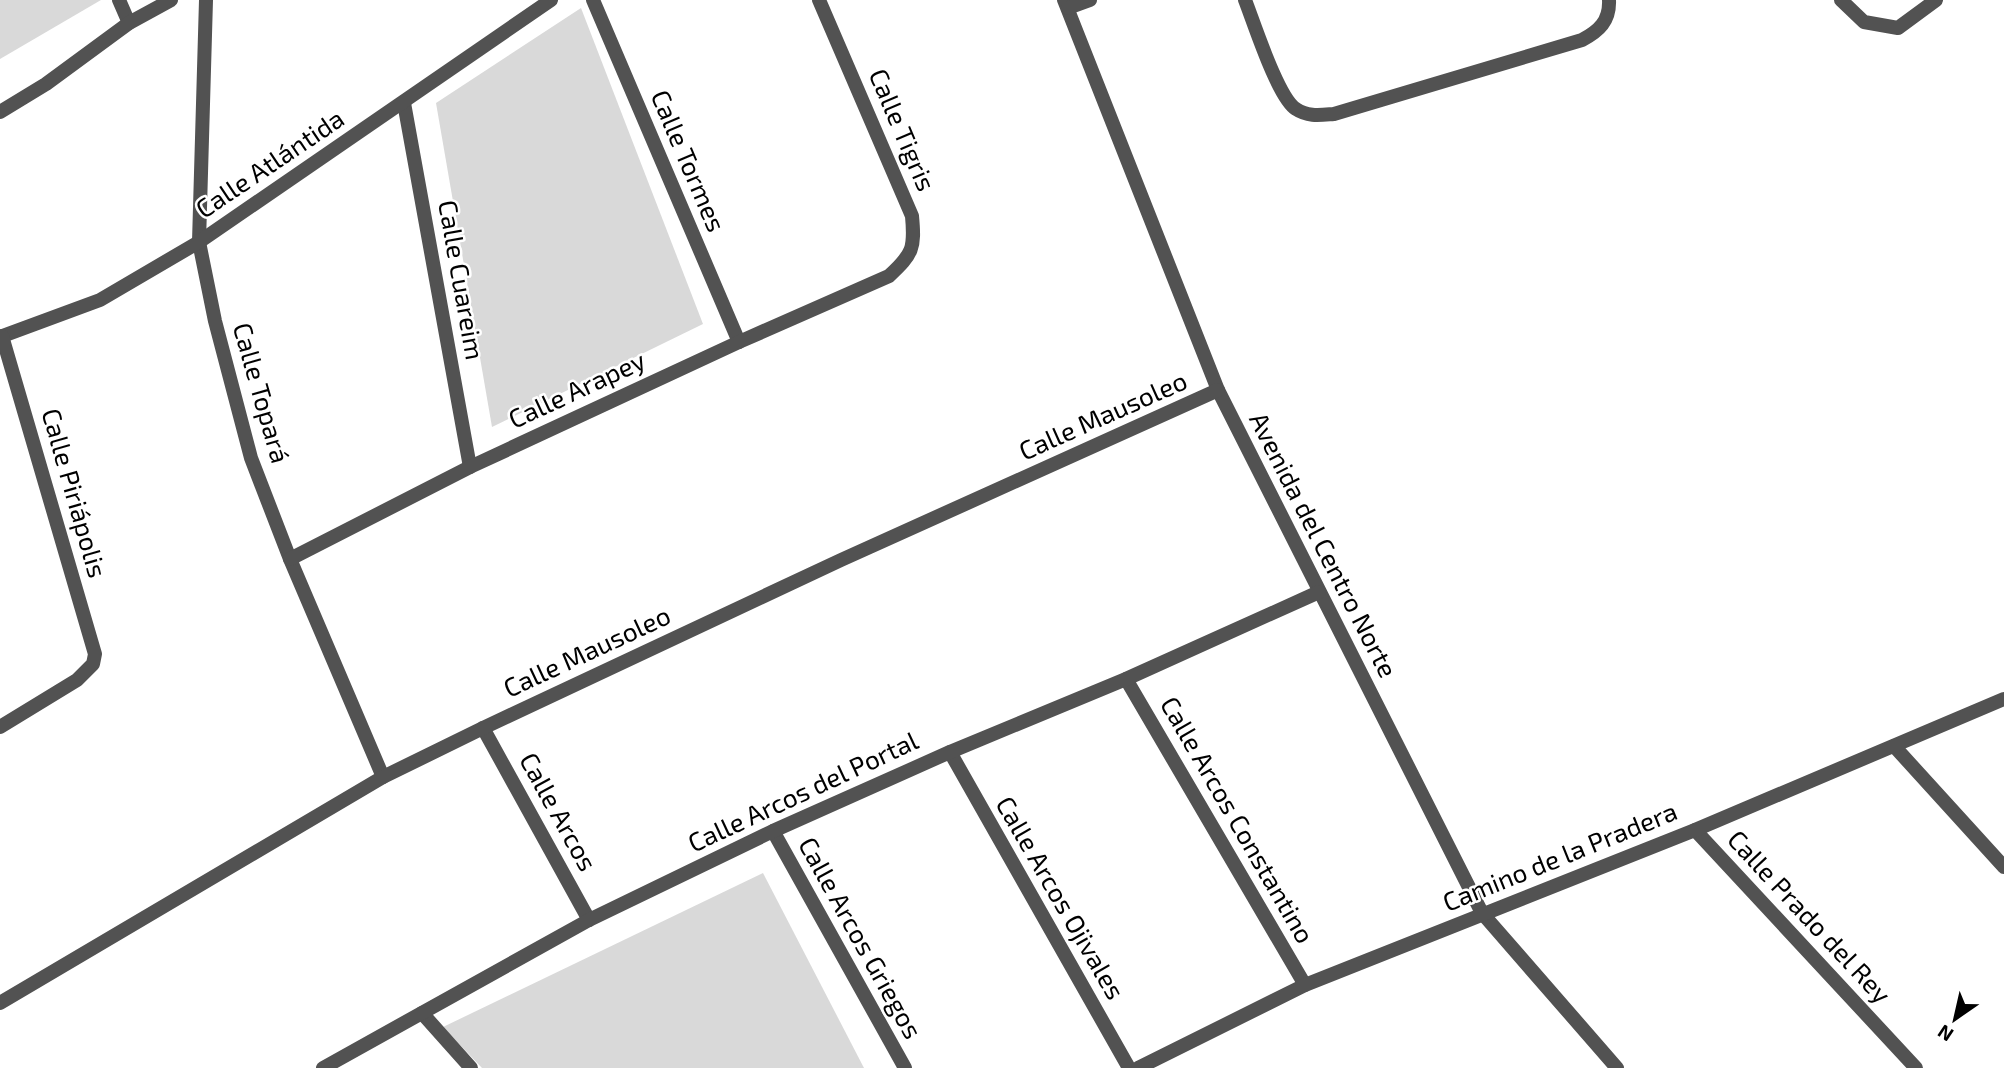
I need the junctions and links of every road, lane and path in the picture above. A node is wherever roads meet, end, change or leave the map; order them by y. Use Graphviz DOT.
graph roads {
  1 [pos="119,0"];
  2 [pos="171,0"];
  3 [pos="206,0"];
  4 [pos="551,0"];
  5 [pos="593,0"];
  6 [pos="819,0"];
  7 [pos="1090,0"];
  8 [pos="1245,0"];
  9 [pos="1609,0"];
  10 [pos="1841,0"];
  11 [pos="1936,0"];
  12 [pos="1066,4"];
  13 [pos="129,23"];
  14 [pos="404,103"];
  15 [pos="0,112"];
  16 [pos="199,242"];
  17 [pos="889,276"];
  18 [pos="1,336"];
  19 [pos="738,342"];
  20 [pos="1218,390"];
  21 [pos="470,467"];
  22 [pos="290,559"];
  23 [pos="1319,592"];
  24 [pos="1126,679"];
  25 [pos="2004,699"];
  26 [pos="0,727"];
  27 [pos="483,728"];
  28 [pos="1894,746"];
  29 [pos="950,752"];
  30 [pos="383,777"];
  31 [pos="1695,830"];
  32 [pos="773,831"];
  33 [pos="2004,867"];
  34 [pos="1482,913"];
  35 [pos="589,920"];
  36 [pos="1305,985"];
  37 [pos="0,1003"];
  38 [pos="422,1013"];
  39 [pos="323,1068"];
  40 [pos="471,1068"];
  41 [pos="905,1068"];
  42 [pos="1129,1068"];
  43 [pos="1138,1068"];
  44 [pos="1617,1068"];
  45 [pos="1916,1068"];
  1 -- 13 [label="street"];
  2 -- 13 [label="street"];
  3 -- 16 [label="street, Calle Topará"];
  4 -- 14 [label="street, Calle Atlántida"];
  5 -- 19 [label="street, Calle Tormes"];
  6 -- 17 [label="street, Calle Tigris"];
  7 -- 12 [label="street"];
  8 -- 9 [label="street"];
  10 -- 11 [label="street"];
  12 -- 20 [label="street, Avenida del Centro Norte"];
  13 -- 15 [label="street"];
  14 -- 16 [label="street, Calle Atlántida"];
  14 -- 21 [label="street, Calle Cuareim"];
  16 -- 18 [label="street, Calle Atlántida"];
  16 -- 22 [label="street, Calle Topará"];
  17 -- 19 [label="street, Calle Arapey"];
  18 -- 26 [label="street, Calle Piriápolis"];
  19 -- 21 [label="street, Calle Arapey"];
  20 -- 23 [label="street, Avenida del Centro Norte"];
  20 -- 27 [label="street, Calle Mausoleo"];
  21 -- 22 [label="street, Calle Arapey"];
  22 -- 30 [label="street, Calle Topará"];
  23 -- 24 [label="street, Calle Arcos del Portal"];
  23 -- 34 [label="street, Avenida del Centro Norte"];
  24 -- 29 [label="street, Calle Arcos del Portal"];
  24 -- 36 [label="street, Calle Arcos Constantino"];
  25 -- 28 [label="street, Camino de la Pradera"];
  27 -- 30 [label="street, Calle Mausoleo"];
  27 -- 35 [label="street, Calle Arcos"];
  28 -- 31 [label="street, Camino de la Pradera"];
  28 -- 33 [label="street"];
  29 -- 32 [label="street, Calle Arcos del Portal"];
  29 -- 42 [label="street, Calle Arcos Ojivales"];
  30 -- 37 [label="street, Calle Mausoleo"];
  31 -- 34 [label="street, Camino de la Pradera"];
  31 -- 45 [label="street, Calle Prado del Rey"];
  32 -- 35 [label="street, Calle Arcos del Portal"];
  32 -- 41 [label="street, Calle Arcos Griegos"];
  34 -- 36 [label="street, Camino de la Pradera"];
  34 -- 44 [label="street, Avenida del Centro Norte"];
  35 -- 38 [label="street, Calle Arcos del Portal"];
  36 -- 43 [label="street, Camino de la Pradera"];
  38 -- 39 [label="street, Calle Arcos del Portal"];
  38 -- 40 [label="street"];
}
